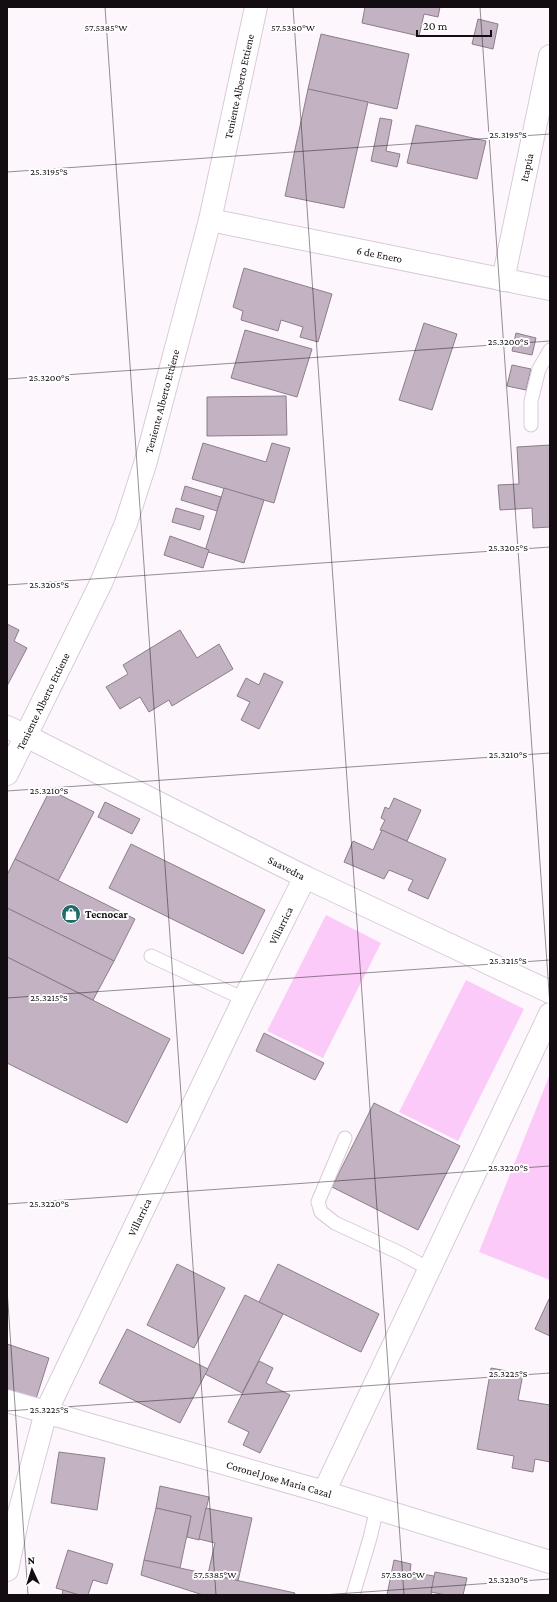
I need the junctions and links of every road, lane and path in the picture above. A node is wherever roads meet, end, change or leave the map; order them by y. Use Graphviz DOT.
graph roads {
  1 [pos="256,7"];
  2 [pos="550,56"];
  3 [pos="210,220"];
  4 [pos="503,280"];
  5 [pos="550,289"];
  6 [pos="550,350"];
  7 [pos="531,425"];
  8 [pos="7,727"];
  9 [pos="26,736"];
  10 [pos="7,774"];
  11 [pos="305,877"];
  12 [pos="151,956"];
  13 [pos="550,992"];
  14 [pos="244,999"];
  15 [pos="550,1014"];
  16 [pos="345,1138"];
  17 [pos="429,1269"];
  18 [pos="7,1401"];
  19 [pos="46,1412"];
  20 [pos="324,1492"];
  21 [pos="377,1508"];
  22 [pos="550,1562"];
  23 [pos="7,1570"];
  24 [pos="353,1595"];
  1 -- 3 [label="street, Teniente Alberto Ettiene"];
  2 -- 4 [label="street, Itapúa"];
  3 -- 4 [label="street, 6 de Enero"];
  3 -- 9 [label="street, Teniente Alberto Ettiene"];
  4 -- 5 [label="street, 6 de Enero"];
  6 -- 7 [label="lane"];
  8 -- 9 [label="street, Saavedra"];
  9 -- 10 [label="street, Teniente Alberto Ettiene"];
  9 -- 11 [label="street, Saavedra"];
  11 -- 13 [label="street, Saavedra"];
  11 -- 14 [label="street, Villarrica"];
  12 -- 14 [label="lane"];
  14 -- 19 [label="street, Villarrica"];
  15 -- 17 [label="street"];
  16 -- 17 [label="lane"];
  17 -- 20 [label="street"];
  18 -- 19 [label="street, Coronel Jose Maria Cazal"];
  19 -- 20 [label="street, Coronel Jose Maria Cazal"];
  19 -- 23 [label="street, Villarrica"];
  20 -- 21 [label="street, Coronel Jose Maria Cazal"];
  21 -- 22 [label="street, Coronel Jose Maria Cazal"];
  21 -- 24 [label="lane"];
}
